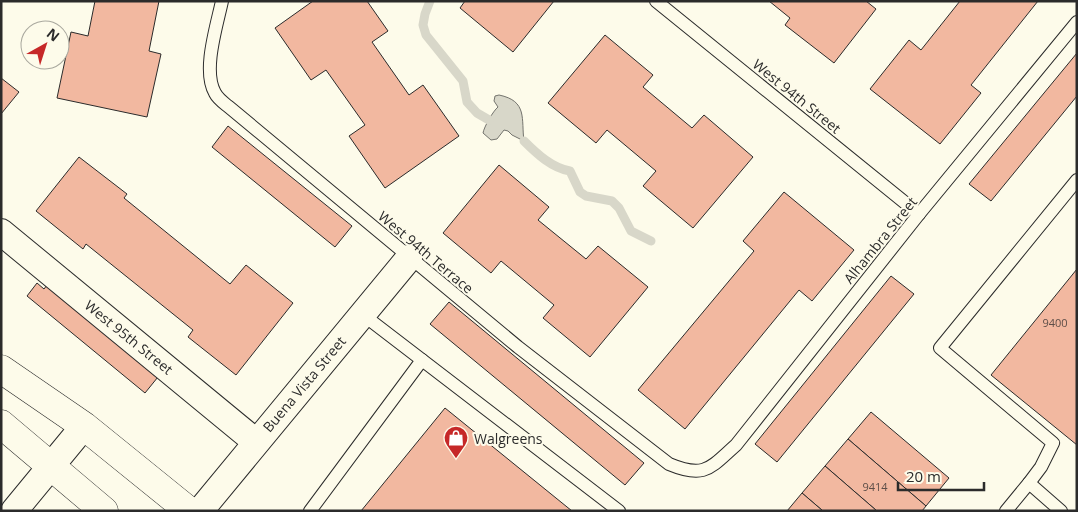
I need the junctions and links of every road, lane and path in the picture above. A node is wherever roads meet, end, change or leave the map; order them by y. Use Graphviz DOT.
graph roads {
  1 [pos="222,1"];
  2 [pos="656,1"];
  3 [pos="1077,22"];
  4 [pos="1077,180"];
  5 [pos="919,214"];
  6 [pos="1,232"];
  7 [pos="409,258"];
  8 [pos="362,314"];
  9 [pos="422,360"];
  10 [pos="1,368"];
  11 [pos="1,424"];
  12 [pos="84,426"];
  13 [pos="256,442"];
  14 [pos="50,466"];
  15 [pos="702,470"];
  16 [pos="1029,483"];
  17 [pos="14,511"];
  18 [pos="104,511"];
  19 [pos="189,511"];
  20 [pos="200,511"];
  21 [pos="310,511"];
  22 [pos="619,511"];
  23 [pos="1006,511"];
  24 [pos="1062,511"];
  1 -- 7 [label="lane, West 94th Terrace"];
  2 -- 5 [label="lane, West 94th Street"];
  3 -- 5 [label="lane, Alhambra Street"];
  4 -- 16 [label="lane"];
  5 -- 15 [label="lane, Alhambra Street"];
  6 -- 13 [label="street, West 95th Street"];
  7 -- 8 [label="street, Buena Vista Street"];
  7 -- 15 [label="lane, West 94th Terrace"];
  8 -- 9 [label="lane"];
  8 -- 13 [label="street, Buena Vista Street"];
  9 -- 21 [label="lane"];
  9 -- 22 [label="lane"];
  10 -- 12 [label="main road"];
  11 -- 14 [label="main road"];
  12 -- 14 [label="street"];
  12 -- 19 [label="main road"];
  13 -- 20 [label="street, Buena Vista Street"];
  14 -- 17 [label="street"];
  14 -- 18 [label="main road"];
  16 -- 23 [label="lane"];
  16 -- 24 [label="lane"];
}
